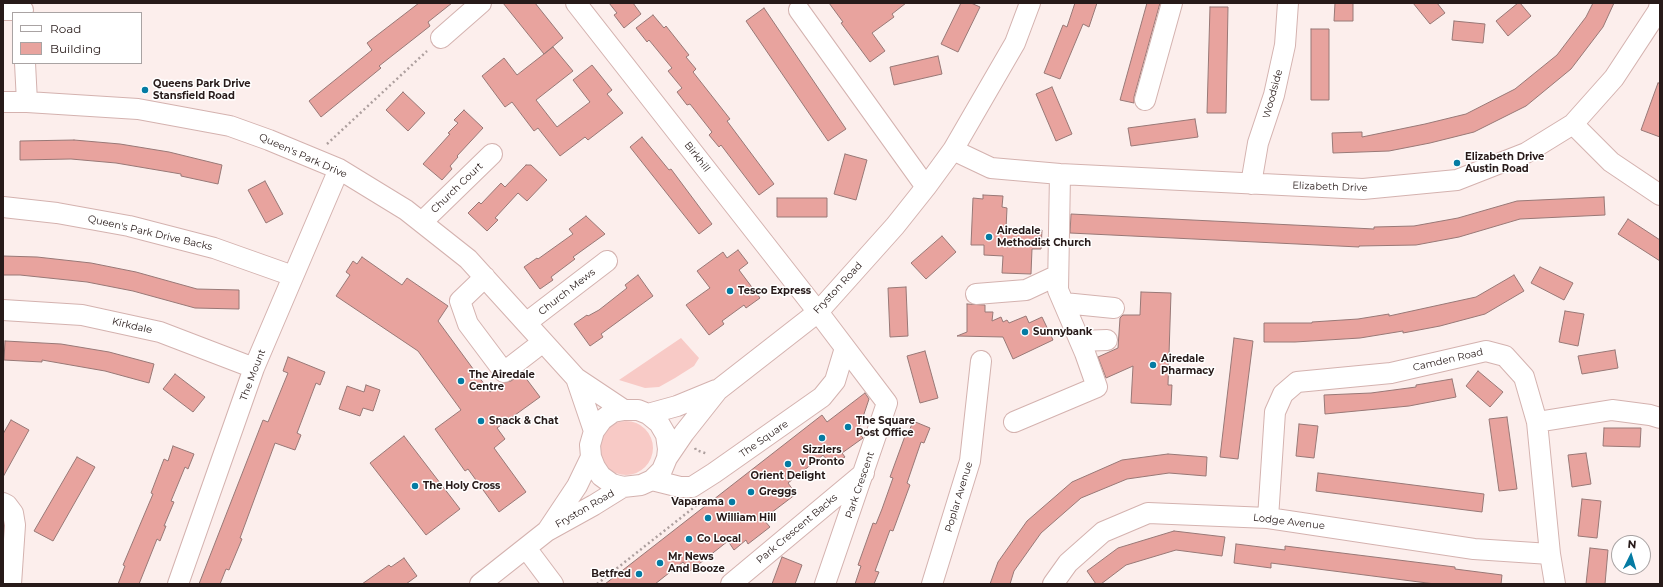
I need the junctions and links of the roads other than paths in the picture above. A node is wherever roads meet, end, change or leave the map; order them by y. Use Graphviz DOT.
graph roads {
  1 [pos="481,3"];
  2 [pos="576,3"];
  3 [pos="1030,3"];
  4 [pos="1172,3"];
  5 [pos="1288,3"];
  6 [pos="1660,4"];
  7 [pos="23,9"];
  8 [pos="3,10"];
  9 [pos="799,10"];
  10 [pos="441,38"];
  11 [pos="25,64"];
  12 [pos="1145,100"];
  13 [pos="3,102"];
  14 [pos="27,102"];
  15 [pos="1573,124"];
  16 [pos="953,150"];
  17 [pos="492,154"];
  18 [pos="339,169"];
  19 [pos="1060,174"];
  20 [pos="1250,184"];
  21 [pos="926,187"];
  22 [pos="1660,195"];
  23 [pos="3,207"];
  24 [pos="422,222"];
  25 [pos="607,261"];
  26 [pos="1058,275"];
  27 [pos="293,276"];
  28 [pos="484,277"];
  29 [pos="976,294"];
  30 [pos="1064,303"];
  31 [pos="1114,308"];
  32 [pos="3,310"];
  33 [pos="818,312"];
  34 [pos="526,324"];
  35 [pos="1107,340"];
  36 [pos="543,342"];
  37 [pos="1082,347"];
  38 [pos="845,348"];
  39 [pos="981,360"];
  40 [pos="254,368"];
  41 [pos="576,378"];
  42 [pos="718,390"];
  43 [pos="624,410"];
  44 [pos="648,414"];
  45 [pos="1660,418"];
  46 [pos="1014,422"];
  47 [pos="1537,422"];
  48 [pos="594,431"];
  49 [pos="591,457"];
  50 [pos="667,458"];
  51 [pos="864,473"];
  52 [pos="652,480"];
  53 [pos="623,487"];
  54 [pos="3,503"];
  55 [pos="1268,518"];
  56 [pos="547,531"];
  57 [pos="526,548"];
  58 [pos="1550,554"];
  59 [pos="11,584"];
  60 [pos="178,584"];
  61 [pos="480,584"];
  62 [pos="553,584"];
  63 [pos="731,584"];
  64 [pos="825,584"];
  65 [pos="932,584"];
  66 [pos="1053,584"];
  67 [pos="1555,584"];
  1 -- 10 [label="street"];
  2 -- 33 [label="street, Birkhill"];
  3 -- 16 [label="street, Fryston Road"];
  4 -- 12 [label="street"];
  5 -- 20 [label="street, Woodside"];
  6 -- 15 [label="street, Elizabeth Drive"];
  7 -- 8 [label="street"];
  9 -- 21 [label="street"];
  11 -- 14 [label="street"];
  13 -- 14 [label="street, Queen's Park Drive"];
  14 -- 18 [label="street, Queen's Park Drive"];
  15 -- 20 [label="street, Elizabeth Drive"];
  15 -- 22 [label="street"];
  16 -- 19 [label="street, Elizabeth Drive"];
  16 -- 21 [label="street, Fryston Road"];
  17 -- 24 [label="street, Church Court"];
  18 -- 24 [label="street, Queen's Park Drive"];
  18 -- 27 [label="street, The Mount"];
  19 -- 20 [label="street, Elizabeth Drive"];
  19 -- 26 [label="street"];
  21 -- 33 [label="street, Fryston Road"];
  23 -- 27 [label="street, Queen's Park Drive Backs"];
  24 -- 28 [label="street, Queen's Park Drive"];
  25 -- 34 [label="street, Church Mews"];
  26 -- 29 [label="street"];
  26 -- 30 [label="street"];
  27 -- 40 [label="street, The Mount"];
  28 -- 34 [label="street, Queen's Park Drive"];
  28 -- 36 [label="street"];
  30 -- 31 [label="street"];
  30 -- 37 [label="street"];
  32 -- 40 [label="street, Kirkdale"];
  33 -- 38 [label="street, Park Crescent"];
  33 -- 42 [label="street, Fryston Road"];
  34 -- 36 [label="street, Queen's Park Drive"];
  35 -- 37 [label="street"];
  36 -- 41 [label="street, Queen's Park Drive"];
  37 -- 46 [label="street"];
  38 -- 51 [label="street, Park Crescent"];
  38 -- 52 [label="street, The Square"];
  39 -- 65 [label="street, Poplar Avenue"];
  40 -- 60 [label="street, The Mount"];
  41 -- 43 [label="street, Queen's Park Drive"];
  41 -- 48 [label="street, Queen's Park Drive"];
  42 -- 44 [label="street, Fryston Road"];
  42 -- 50 [label="street, Fryston Road"];
  43 -- 44 [label="street, Fryston Road"];
  43 -- 48 [label="street, Fryston Road"];
  44 -- 50 [label="street"];
  45 -- 47 [label="street"];
  47 -- 55 [label="street, Camden Road"];
  47 -- 58 [label="street, Camden Road"];
  48 -- 49 [label="street, Fryston Road"];
  49 -- 53 [label="street, Fryston Road"];
  49 -- 56 [label="street, Fryston Road"];
  50 -- 52 [label="street, Fryston Road"];
  51 -- 63 [label="street, Park Crescent Backs"];
  51 -- 64 [label="street, Park Crescent"];
  52 -- 53 [label="street, Fryston Road"];
  53 -- 56 [label="street, Fryston Road"];
  54 -- 59 [label="street"];
  55 -- 58 [label="street, Lodge Avenue"];
  55 -- 66 [label="street, Lodge Avenue"];
  56 -- 57 [label="street, Fryston Road"];
  57 -- 61 [label="street, Fryston Road"];
  57 -- 62 [label="street"];
  58 -- 67 [label="street, Camden Road"];
}
